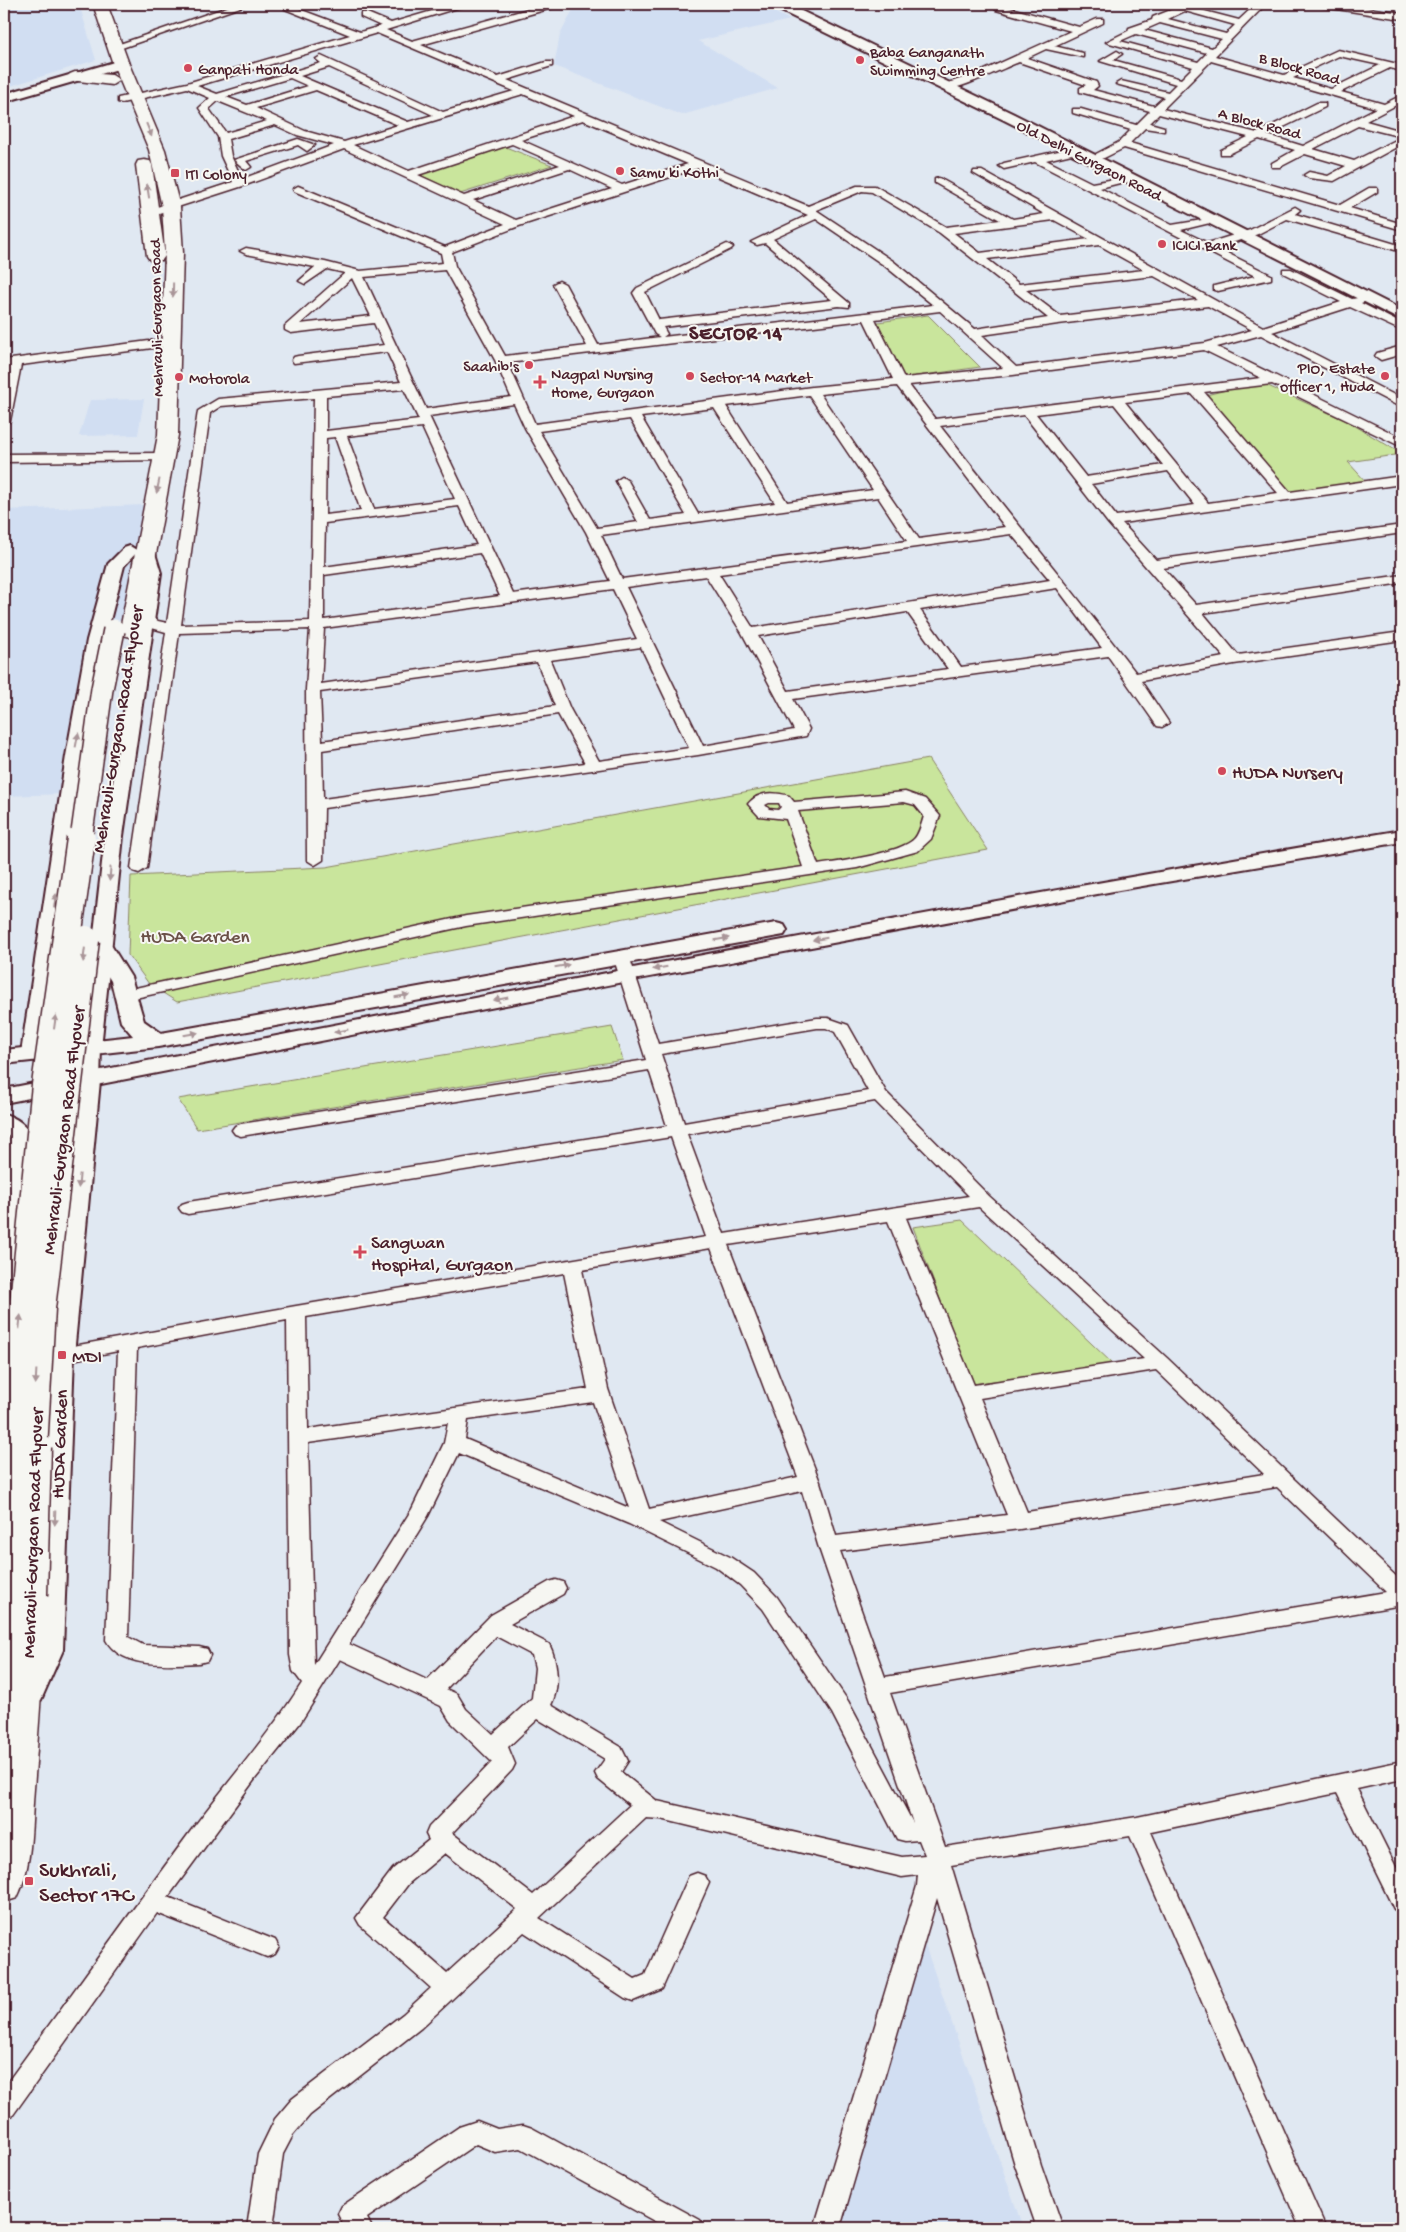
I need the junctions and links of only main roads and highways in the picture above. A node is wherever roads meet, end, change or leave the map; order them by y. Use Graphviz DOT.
graph roads {
  1 [pos="87,4"];
  2 [pos="100,4"];
  3 [pos="777,4"];
  4 [pos="793,4"];
  5 [pos="826,24"];
  6 [pos="113,63"];
  7 [pos="75,77"];
  8 [pos="129,98"];
  9 [pos="1024,122"];
  10 [pos="1249,234"];
  11 [pos="1402,307"];
  12 [pos="1402,316"];
  13 [pos="165,343"];
  14 [pos="138,550"];
  15 [pos="1402,825"];
  16 [pos="1402,836"];
  17 [pos="103,950"];
  18 [pos="624,964"];
  19 [pos="158,1040"];
  20 [pos="4,1057"];
  21 [pos="4,1096"];
  22 [pos="18,1597"];
  23 [pos="5,1665"];
  24 [pos="4,1774"];
  25 [pos="4,1887"];
  1 -- 6 [label="main road, Mehrauli-Gurgaon Road"];
  2 -- 6 [label="main road, Mehrauli-Gurgaon Road"];
  3 -- 5 [label="main road, Old Delhi Gurgaon Road"];
  4 -- 5 [label="main road, Old Delhi Gurgaon Road"];
  5 -- 9 [label="main road, Old Delhi Gurgaon Road"];
  6 -- 7 [label="main road"];
  6 -- 8 [label="main road, Mehrauli-Gurgaon Road"];
  13 -- 8 [label="main road, Mehrauli-Gurgaon Road, one-way"];
  8 -- 13 [label="main road, Mehrauli-Gurgaon Road, one-way"];
  9 -- 10 [label="main road, Old Delhi Gurgaon Road"];
  9 -- 10 [label="main road, Old Delhi Gurgaon Road"];
  10 -- 11 [label="main road, Old Delhi Gurgaon Road"];
  10 -- 12 [label="main road, Old Delhi Gurgaon Road"];
  13 -- 14 [label="main road, Mehrauli-Gurgaon Road"];
  14 -- 22 [label="main road, Mehrauli-Gurgaon Road Flyover, bridge"];
  18 -- 15 [label="main road, one-way"];
  16 -- 18 [label="main road, one-way"];
  17 -- 19 [label="main road"];
  19 -- 18 [label="main road, one-way"];
  18 -- 21 [label="main road, one-way"];
  19 -- 20 [label="main road"];
  22 -- 23 [label="main road, Mehrauli-Gurgaon Road Flyover"];
  22 -- 25 [label="main road, Mehrauli-Gurgaon Road Flyover"];
  23 -- 24 [label="main road"];
}
